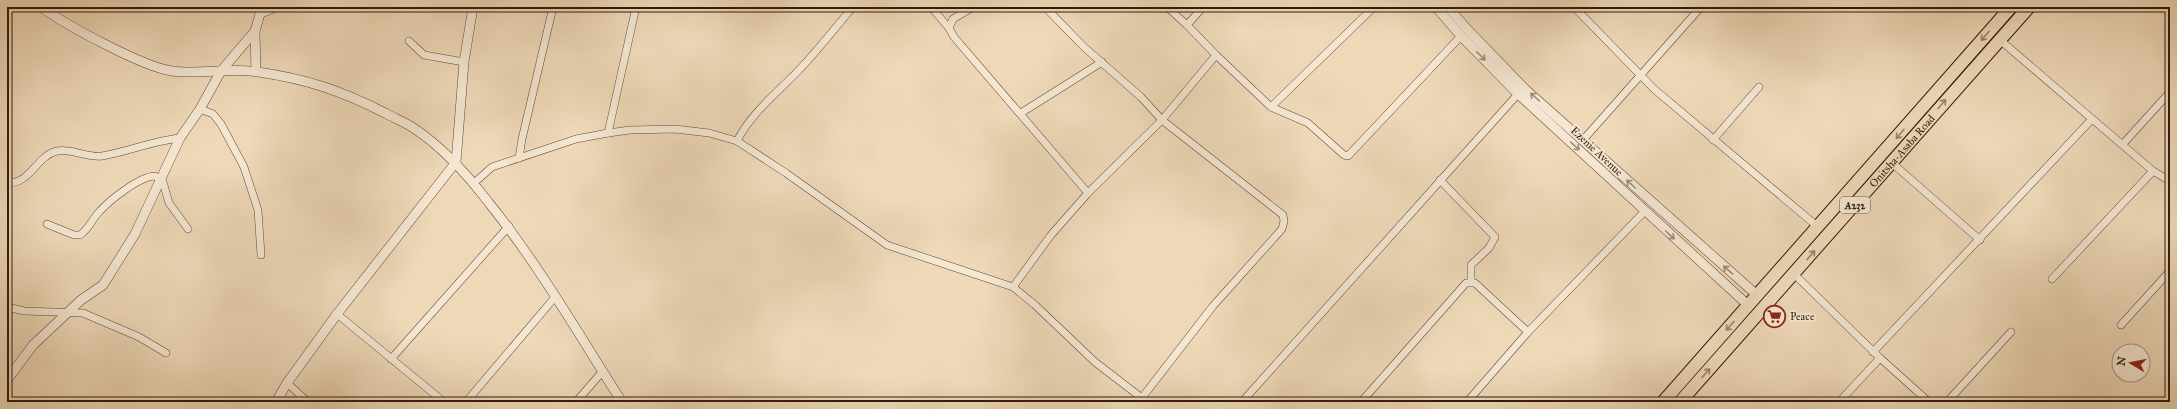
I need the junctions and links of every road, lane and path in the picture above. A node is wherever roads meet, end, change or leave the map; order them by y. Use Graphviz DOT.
graph roads {
  1 [pos="41,7"];
  2 [pos="278,7"];
  3 [pos="473,7"];
  4 [pos="553,7"];
  5 [pos="636,7"];
  6 [pos="853,7"];
  7 [pos="931,7"];
  8 [pos="973,7"];
  9 [pos="1045,7"];
  10 [pos="1167,7"];
  11 [pos="1203,7"];
  12 [pos="1374,7"];
  13 [pos="1436,7"];
  14 [pos="1448,7"];
  15 [pos="1574,7"];
  16 [pos="1701,7"];
  17 [pos="2011,7"];
  18 [pos="2029,7"];
  19 [pos="262,11"];
  20 [pos="1187,25"];
  21 [pos="949,28"];
  22 [pos="255,31"];
  23 [pos="1461,36"];
  24 [pos="2000,40"];
  25 [pos="409,41"];
  26 [pos="1216,55"];
  27 [pos="464,62"];
  28 [pos="1102,62"];
  29 [pos="221,71"];
  30 [pos="256,71"];
  31 [pos="1641,74"];
  32 [pos="1759,87"];
  33 [pos="2170,92"];
  34 [pos="1518,94"];
  35 [pos="1271,107"];
  36 [pos="200,109"];
  37 [pos="1021,114"];
  38 [pos="2092,119"];
  39 [pos="1162,120"];
  40 [pos="608,133"];
  41 [pos="180,138"];
  42 [pos="1583,140"];
  43 [pos="1713,140"];
  44 [pos="737,141"];
  45 [pos="2123,144"];
  46 [pos="519,158"];
  47 [pos="456,162"];
  48 [pos="1892,162"];
  49 [pos="2153,171"];
  50 [pos="160,178"];
  51 [pos="1440,180"];
  52 [pos="2170,181"];
  53 [pos="7,183"];
  54 [pos="474,183"];
  55 [pos="1088,193"];
  56 [pos="1644,212"];
  57 [pos="47,224"];
  58 [pos="508,226"];
  59 [pos="1818,227"];
  60 [pos="188,229"];
  61 [pos="1980,240"];
  62 [pos="261,255"];
  63 [pos="2170,271"];
  64 [pos="1794,274"];
  65 [pos="2052,279"];
  66 [pos="1471,282"];
  67 [pos="1013,288"];
  68 [pos="556,296"];
  69 [pos="1758,296"];
  70 [pos="1748,306"];
  71 [pos="7,307"];
  72 [pos="68,312"];
  73 [pos="336,314"];
  74 [pos="2121,325"];
  75 [pos="1528,332"];
  76 [pos="2010,332"];
  77 [pos="1873,352"];
  78 [pos="166,353"];
  79 [pos="1880,358"];
  80 [pos="391,359"];
  81 [pos="602,371"];
  82 [pos="7,380"];
  83 [pos="287,383"];
  84 [pos="1144,400"];
  85 [pos="276,402"];
  86 [pos="308,402"];
  87 [pos="444,402"];
  88 [pos="466,402"];
  89 [pos="576,402"];
  90 [pos="622,402"];
  91 [pos="1242,402"];
  92 [pos="1361,402"];
  93 [pos="1467,402"];
  94 [pos="1663,402"];
  95 [pos="1680,402"];
  96 [pos="1839,402"];
  97 [pos="1929,402"];
  98 [pos="1947,402"];
  1 -- 29 [label="street"];
  2 -- 19 [label="street"];
  3 -- 27 [label="street"];
  4 -- 46 [label="street"];
  5 -- 40 [label="street"];
  6 -- 44 [label="street"];
  7 -- 21 [label="street"];
  8 -- 21 [label="street"];
  9 -- 28 [label="street"];
  10 -- 20 [label="street"];
  11 -- 20 [label="street"];
  12 -- 35 [label="street"];
  13 -- 23 [label="street, Ezenie Avenue"];
  42 -- 14 [label="street, Ezenie Avenue, one-way"];
  15 -- 31 [label="street"];
  16 -- 31 [label="street"];
  17 -- 59 [label="highway, A232, one-way"];
  18 -- 24 [label="highway, Onitsha-Asaba Road / A232"];
  19 -- 22 [label="street"];
  20 -- 26 [label="street"];
  21 -- 37 [label="street"];
  22 -- 29 [label="street"];
  22 -- 30 [label="street"];
  23 -- 34 [label="street, Ezenie Avenue, one-way"];
  23 -- 35 [label="street"];
  24 -- 38 [label="street"];
  48 -- 24 [label="highway, Onitsha-Asaba Road / A232, one-way"];
  25 -- 27 [label="street"];
  26 -- 35 [label="street"];
  26 -- 39 [label="street"];
  27 -- 47 [label="street"];
  28 -- 37 [label="street"];
  28 -- 39 [label="street"];
  29 -- 30 [label="street"];
  29 -- 36 [label="street"];
  30 -- 47 [label="street"];
  31 -- 42 [label="street"];
  31 -- 43 [label="street"];
  32 -- 43 [label="street"];
  33 -- 45 [label="street"];
  34 -- 51 [label="street"];
  34 -- 56 [label="street, Ezenie Avenue, one-way"];
  36 -- 41 [label="street"];
  36 -- 62 [label="street"];
  37 -- 55 [label="street"];
  38 -- 45 [label="street"];
  38 -- 61 [label="street"];
  39 -- 55 [label="street"];
  39 -- 84 [label="street"];
  40 -- 44 [label="street"];
  40 -- 46 [label="street"];
  41 -- 50 [label="street"];
  41 -- 53 [label="street"];
  69 -- 42 [label="street, Ezenie Avenue, one-way"];
  43 -- 59 [label="street"];
  44 -- 67 [label="street"];
  45 -- 49 [label="street"];
  46 -- 54 [label="street"];
  47 -- 54 [label="street"];
  47 -- 73 [label="street"];
  48 -- 61 [label="street"];
  64 -- 48 [label="highway, Onitsha-Asaba Road / A232, one-way"];
  49 -- 52 [label="street"];
  49 -- 65 [label="street"];
  50 -- 57 [label="street"];
  50 -- 60 [label="street"];
  50 -- 72 [label="street"];
  51 -- 66 [label="street"];
  51 -- 91 [label="street"];
  54 -- 58 [label="street"];
  55 -- 67 [label="street"];
  56 -- 70 [label="street, Ezenie Avenue, one-way"];
  56 -- 75 [label="street"];
  58 -- 68 [label="street"];
  58 -- 80 [label="street"];
  59 -- 69 [label="highway, A232"];
  61 -- 77 [label="street"];
  63 -- 74 [label="street"];
  64 -- 77 [label="street"];
  95 -- 64 [label="highway, Onitsha-Asaba Road / A232, one-way"];
  66 -- 75 [label="street"];
  66 -- 92 [label="street"];
  67 -- 84 [label="street"];
  68 -- 81 [label="street"];
  68 -- 88 [label="street"];
  69 -- 70 [label="highway, A232"];
  70 -- 94 [label="highway, A232, one-way"];
  71 -- 72 [label="street"];
  72 -- 78 [label="street"];
  72 -- 82 [label="street"];
  73 -- 80 [label="street"];
  73 -- 83 [label="street"];
  75 -- 93 [label="street"];
  76 -- 98 [label="street"];
  77 -- 79 [label="street"];
  79 -- 96 [label="street"];
  79 -- 97 [label="street"];
  80 -- 87 [label="street"];
  81 -- 89 [label="street"];
  81 -- 90 [label="street"];
  83 -- 85 [label="street"];
  83 -- 86 [label="street"];
}
